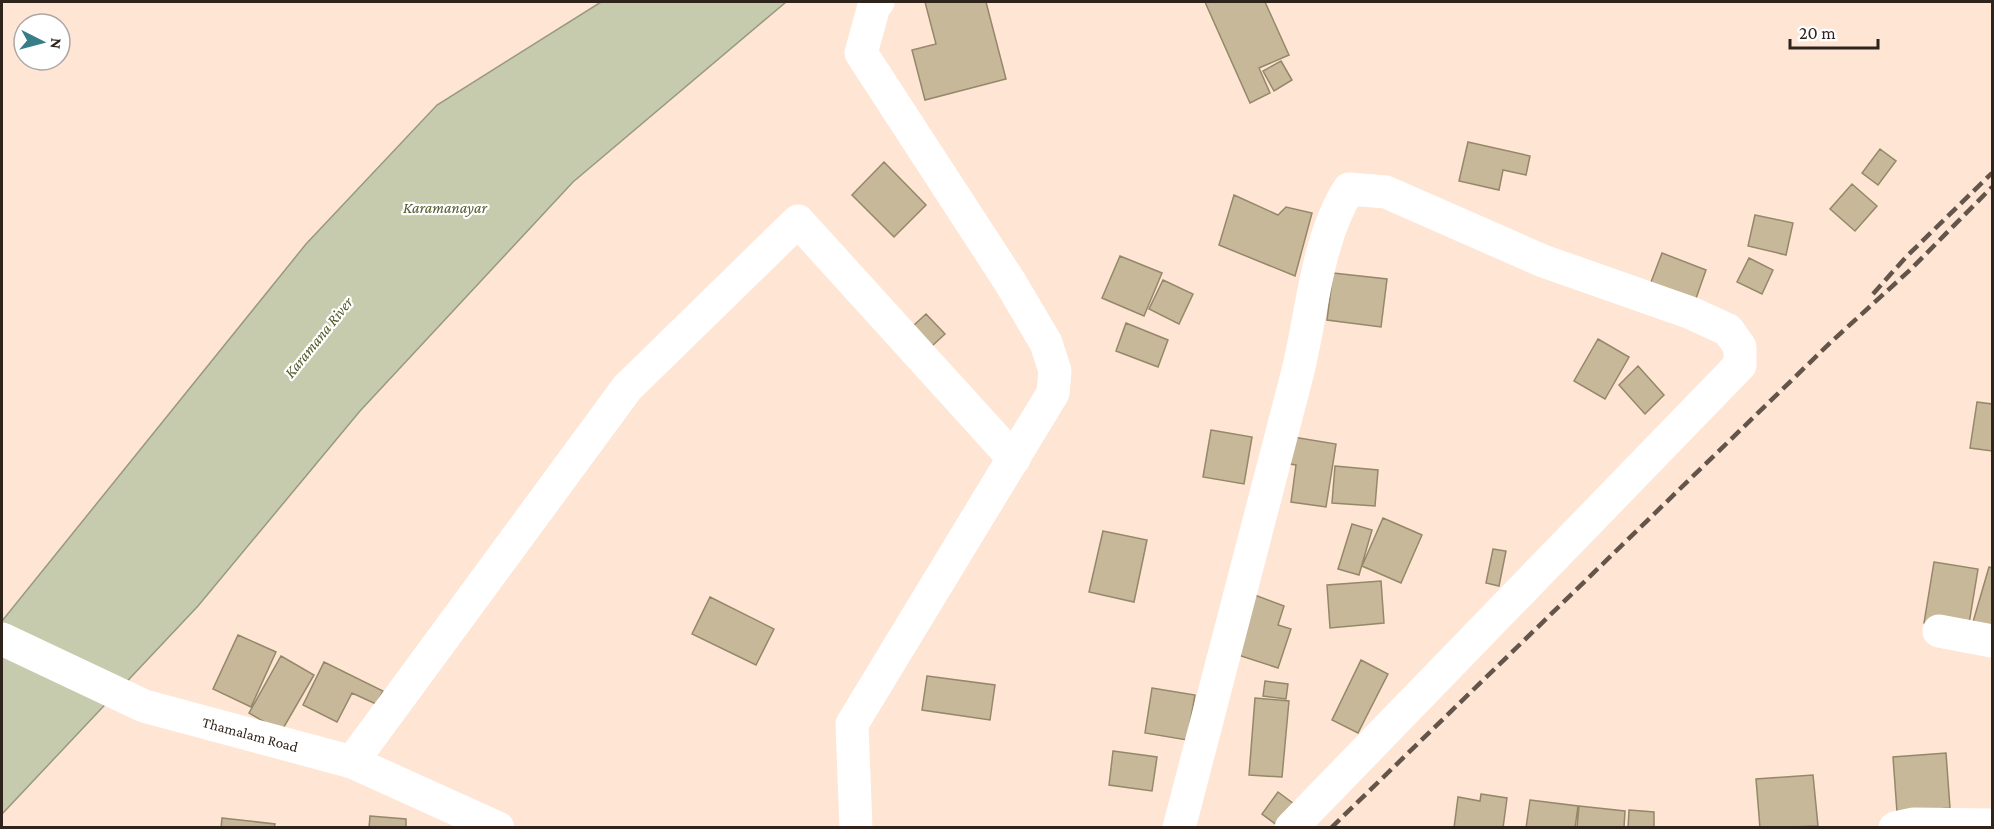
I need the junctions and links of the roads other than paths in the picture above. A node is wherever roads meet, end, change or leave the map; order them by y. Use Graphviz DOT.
graph roads {
  1 [pos="878,2"];
  2 [pos="1014,459"];
  3 [pos="1939,631"];
  4 [pos="2,639"];
  5 [pos="1992,641"];
  6 [pos="352,762"];
  7 [pos="1992,825"];
  8 [pos="498,828"];
  9 [pos="856,828"];
  10 [pos="1179,828"];
  11 [pos="1291,828"];
  12 [pos="1895,828"];
  1 -- 2 [label="street"];
  2 -- 6 [label="street"];
  2 -- 9 [label="street"];
  3 -- 5 [label="street"];
  4 -- 6 [label="street, Thamalam Road"];
  6 -- 8 [label="street, Thamalam Road"];
  7 -- 12 [label="street"];
  10 -- 11 [label="street"];
}
